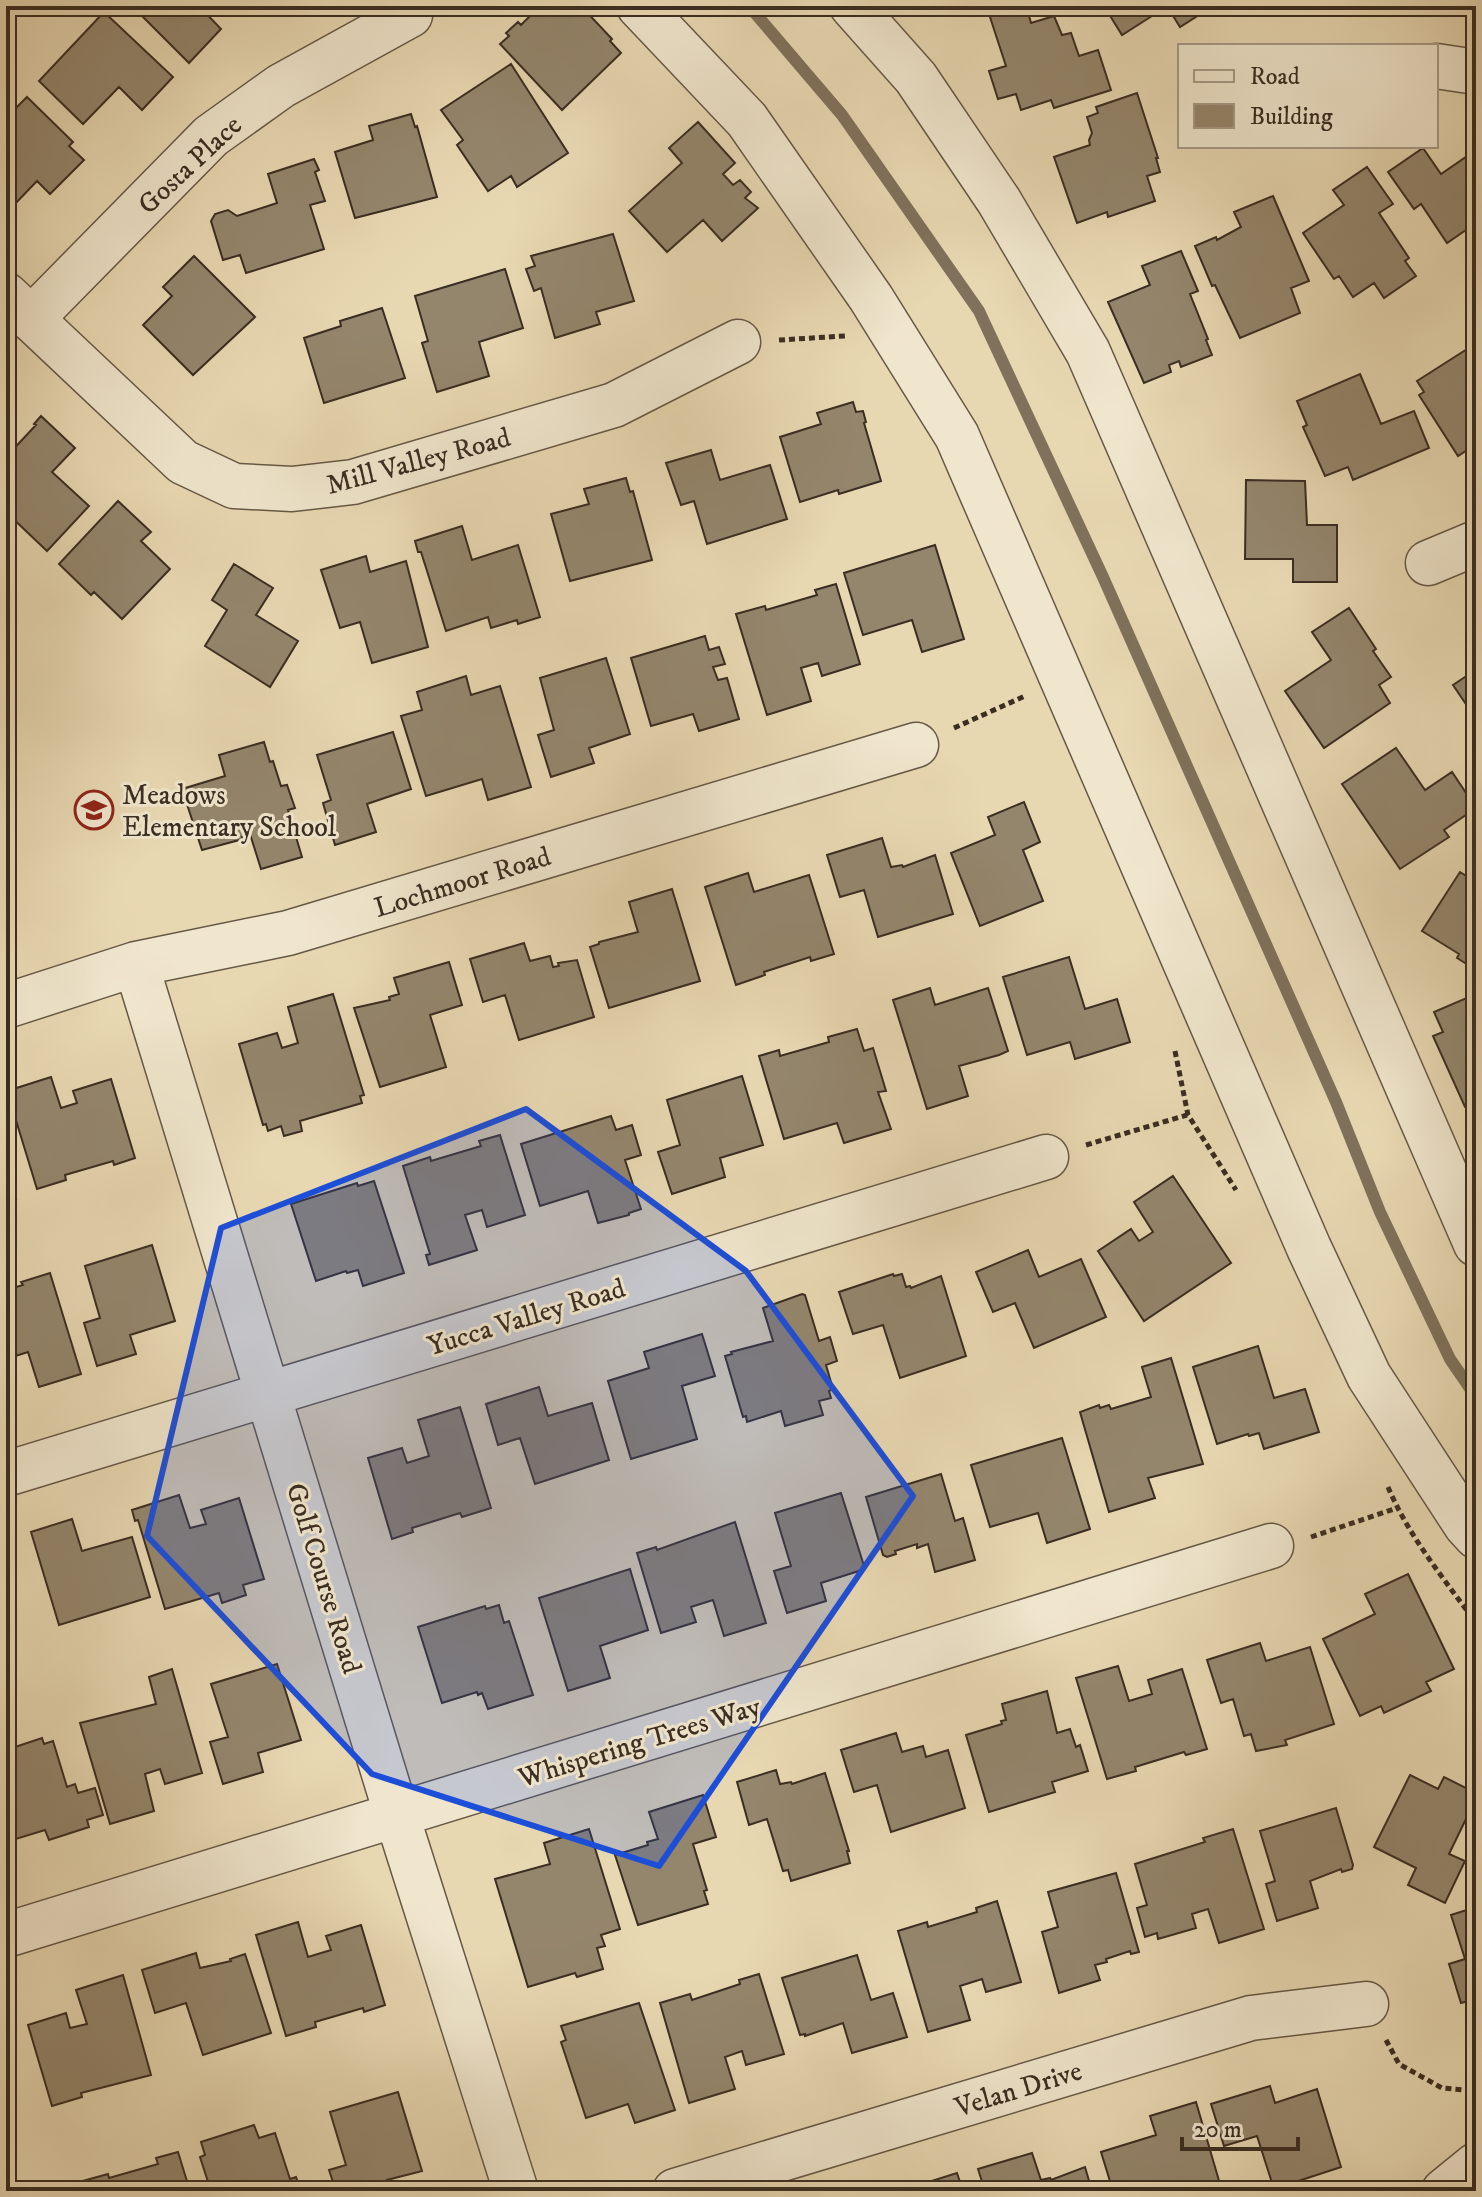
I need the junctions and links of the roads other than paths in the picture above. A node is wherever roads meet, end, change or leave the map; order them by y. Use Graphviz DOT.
graph roads {
  1 [pos="639,6"];
  2 [pos="852,6"];
  3 [pos="410,15"];
  4 [pos="1438,66"];
  5 [pos="1476,72"];
  6 [pos="19,307"];
  7 [pos="738,342"];
  8 [pos="1476,543"];
  9 [pos="1428,563"];
  10 [pos="916,745"];
  11 [pos="136,964"];
  12 [pos="6,1006"];
  13 [pos="1046,1157"];
  14 [pos="1476,1244"];
  15 [pos="268,1394"];
  16 [pos="6,1474"];
  17 [pos="1476,1536"];
  18 [pos="1271,1546"];
  19 [pos="397,1816"];
  20 [pos="6,1935"];
  21 [pos="1366,2004"];
  22 [pos="1476,2165"];
  23 [pos="516,2191"];
  24 [pos="675,2191"];
  25 [pos="1444,2191"];
  1 -- 17 [label="street"];
  2 -- 14 [label="street"];
  3 -- 6 [label="street, Gosta Place"];
  4 -- 5 [label="street"];
  6 -- 7 [label="street, Mill Valley Road"];
  8 -- 9 [label="street"];
  10 -- 11 [label="street, Lochmoor Road"];
  11 -- 12 [label="street, Lochmoor Road"];
  11 -- 15 [label="street, Golf Course Road"];
  13 -- 15 [label="street, Yucca Valley Road"];
  15 -- 16 [label="street, Yucca Valley Road"];
  15 -- 19 [label="street, Golf Course Road"];
  18 -- 19 [label="street, Whispering Trees Way"];
  19 -- 20 [label="street, Whispering Trees Way"];
  19 -- 23 [label="street, Golf Course Road"];
  21 -- 24 [label="street, Velan Drive"];
  22 -- 25 [label="street"];
}
